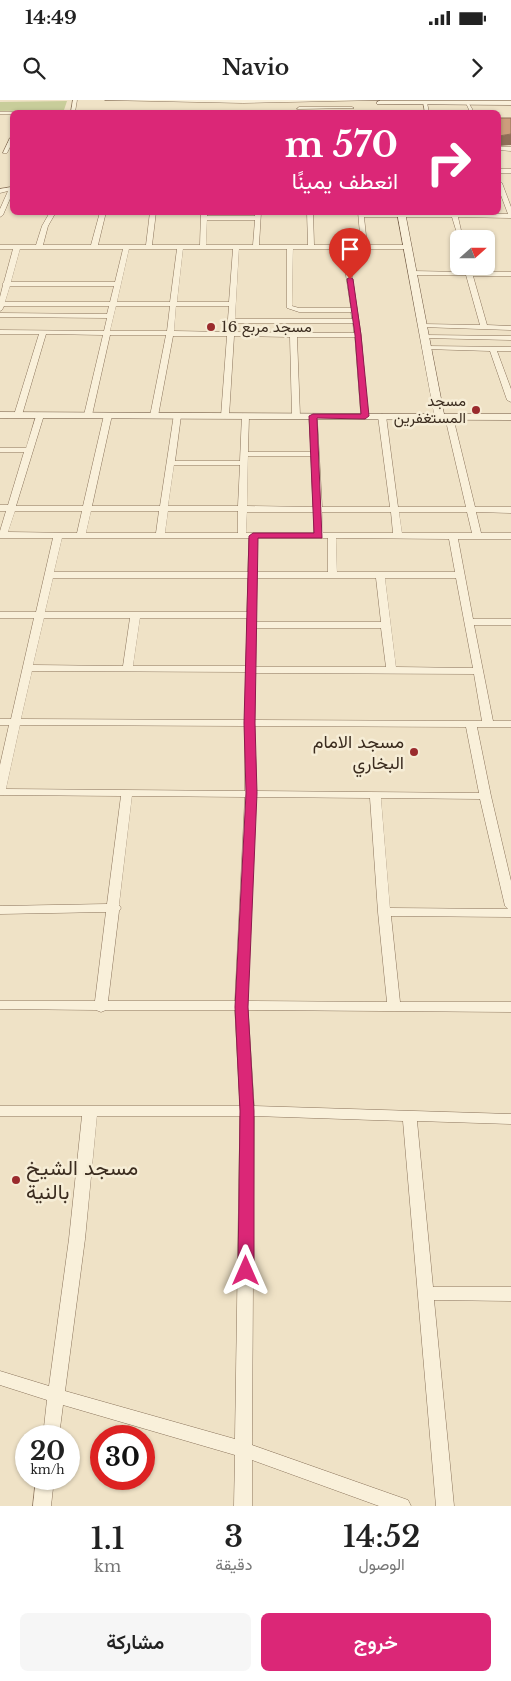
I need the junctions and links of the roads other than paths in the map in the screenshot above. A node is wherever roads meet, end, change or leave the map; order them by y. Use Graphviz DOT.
graph roads {
  1 [pos="0,100"];
  2 [pos="11,100"];
  3 [pos="107,100"];
  4 [pos="118,100"];
  5 [pos="297,100"];
  6 [pos="351,100"];
  7 [pos="158,101"];
  8 [pos="201,101"];
  9 [pos="378,101"];
  10 [pos="439,101"];
  11 [pos="491,101"];
  12 [pos="280,102"];
  13 [pos="243,103"];
  14 [pos="425,103"];
  15 [pos="468,103"];
  16 [pos="511,104"];
  17 [pos="280,108"];
  18 [pos="289,108"];
  19 [pos="352,110"];
  20 [pos="427,110"];
  21 [pos="471,110"];
  22 [pos="10,141"];
  23 [pos="2,152"];
  24 [pos="501,186"];
  25 [pos="10,193"];
  26 [pos="508,201"];
  27 [pos="3,205"];
  28 [pos="510,212"];
  29 [pos="0,215"];
  30 [pos="51,215"];
  31 [pos="102,215"];
  32 [pos="153,215"];
  33 [pos="204,215"];
  34 [pos="257,215"];
  35 [pos="310,215"];
  36 [pos="362,215"];
  37 [pos="401,215"];
  38 [pos="419,215"];
  39 [pos="477,215"];
  40 [pos="455,217"];
  41 [pos="458,230"];
  42 [pos="0,246"];
  43 [pos="17,246"];
  44 [pos="39,247"];
  45 [pos="94,247"];
  46 [pos="126,247"];
  47 [pos="149,247"];
  48 [pos="180,247"];
  49 [pos="203,247"];
  50 [pos="236,247"];
  51 [pos="256,247"];
  52 [pos="311,247"];
  53 [pos="345,247"];
  54 [pos="364,247"];
  55 [pos="408,247"];
  56 [pos="290,248"];
  57 [pos="412,273"];
  58 [pos="450,274"];
  59 [pos="495,274"];
  60 [pos="511,274"];
  61 [pos="469,275"];
  62 [pos="5,284"];
  63 [pos="117,284"];
  64 [pos="1,301"];
  65 [pos="113,304"];
  66 [pos="174,304"];
  67 [pos="232,304"];
  68 [pos="354,310"];
  69 [pos="0,315"];
  70 [pos="110,316"];
  71 [pos="232,321"];
  72 [pos="356,321"];
  73 [pos="423,326"];
  74 [pos="484,326"];
  75 [pos="511,328"];
  76 [pos="0,332"];
  77 [pos="43,332"];
  78 [pos="107,332"];
  79 [pos="170,333"];
  80 [pos="232,333"];
  81 [pos="293,334"];
  82 [pos="358,335"];
  83 [pos="425,337"];
  84 [pos="511,338"];
  85 [pos="427,348"];
  86 [pos="493,349"];
  87 [pos="511,349"];
  88 [pos="511,400"];
  89 [pos="0,415"];
  90 [pos="18,415"];
  91 [pos="40,415"];
  92 [pos="88,415"];
  93 [pos="108,415"];
  94 [pos="154,416"];
  95 [pos="177,416"];
  96 [pos="225,416"];
  97 [pos="244,416"];
  98 [pos="296,416"];
  99 [pos="313,416"];
  100 [pos="365,416"];
  101 [pos="382,416"];
  102 [pos="445,417"];
  103 [pos="511,417"];
  104 [pos="0,450"];
  105 [pos="29,450"];
  106 [pos="315,454"];
  107 [pos="244,459"];
  108 [pos="171,464"];
  109 [pos="0,508"];
  110 [pos="11,508"];
  111 [pos="87,508"];
  112 [pos="163,508"];
  113 [pos="243,509"];
  114 [pos="318,509"];
  115 [pos="395,510"];
  116 [pos="470,510"];
  117 [pos="511,510"];
  118 [pos="1,535"];
  119 [pos="58,535"];
  120 [pos="81,535"];
  121 [pos="160,535"];
  122 [pos="248,536"];
  123 [pos="319,536"];
  124 [pos="332,536"];
  125 [pos="398,536"];
  126 [pos="453,536"];
  127 [pos="478,536"];
  128 [pos="511,536"];
  129 [pos="49,575"];
  130 [pos="333,575"];
  131 [pos="380,575"];
  132 [pos="460,575"];
  133 [pos="254,576"];
  134 [pos="0,615"];
  135 [pos="40,615"];
  136 [pos="134,616"];
  137 [pos="252,620"];
  138 [pos="469,622"];
  139 [pos="511,622"];
  140 [pos="386,625"];
  141 [pos="28,668"];
  142 [pos="128,669"];
  143 [pos="252,670"];
  144 [pos="391,670"];
  145 [pos="478,671"];
  146 [pos="0,722"];
  147 [pos="15,722"];
  148 [pos="250,723"];
  149 [pos="471,724"];
  150 [pos="488,724"];
  151 [pos="511,724"];
  152 [pos="1,777"];
  153 [pos="0,791"];
  154 [pos="127,793"];
  155 [pos="252,793"];
  156 [pos="375,794"];
  157 [pos="485,796"];
  158 [pos="511,906"];
  159 [pos="115,908"];
  160 [pos="0,910"];
  161 [pos="384,912"];
  162 [pos="511,913"];
  163 [pos="0,1005"];
  164 [pos="394,1006"];
  165 [pos="101,1007"];
  166 [pos="242,1007"];
  167 [pos="511,1007"];
  168 [pos="0,1111"];
  169 [pos="90,1111"];
  170 [pos="247,1111"];
  171 [pos="410,1117"];
  172 [pos="511,1119"];
  173 [pos="426,1293"];
  174 [pos="511,1294"];
  175 [pos="0,1378"];
  176 [pos="57,1396"];
  177 [pos="53,1425"];
  178 [pos="245,1450"];
  179 [pos="44,1490"];
  180 [pos="42,1506"];
  181 [pos="243,1506"];
  182 [pos="402,1506"];
  183 [pos="445,1506"];
  1 -- 2 [label="street"];
  3 -- 4 [label="street"];
  4 -- 7 [label="street"];
  5 -- 6 [label="street"];
  5 -- 12 [label="street"];
  6 -- 9 [label="street"];
  6 -- 19 [label="street"];
  7 -- 8 [label="street"];
  8 -- 13 [label="street"];
  9 -- 14 [label="street"];
  10 -- 14 [label="street"];
  10 -- 15 [label="street"];
  11 -- 15 [label="street"];
  11 -- 16 [label="street"];
  12 -- 13 [label="street"];
  12 -- 17 [label="street"];
  14 -- 20 [label="street"];
  15 -- 21 [label="street"];
  18 -- 19 [label="street"];
  22 -- 23 [label="street"];
  24 -- 26 [label="street"];
  25 -- 27 [label="street"];
  26 -- 28 [label="street"];
  27 -- 29 [label="street"];
  30 -- 44 [label="street"];
  31 -- 45 [label="street"];
  32 -- 47 [label="street"];
  33 -- 34 [label="street"];
  33 -- 49 [label="street"];
  34 -- 51 [label="street"];
  35 -- 52 [label="street"];
  36 -- 54 [label="street"];
  37 -- 55 [label="street"];
  38 -- 40 [label="street"];
  39 -- 40 [label="street"];
  40 -- 41 [label="street"];
  42 -- 43 [label="street"];
  43 -- 44 [label="street"];
  43 -- 62 [label="street"];
  44 -- 45 [label="street"];
  45 -- 46 [label="street"];
  46 -- 47 [label="street"];
  46 -- 63 [label="street"];
  47 -- 48 [label="street"];
  48 -- 49 [label="street"];
  48 -- 66 [label="street"];
  49 -- 50 [label="street"];
  50 -- 51 [label="street"];
  50 -- 67 [label="street"];
  51 -- 56 [label="street"];
  52 -- 53 [label="street"];
  52 -- 56 [label="street"];
  53 -- 54 [label="street"];
  53 -- 68 [label="street"];
  54 -- 55 [label="street"];
  55 -- 57 [label="street"];
  56 -- 68 [label="street"];
  57 -- 58 [label="street"];
  57 -- 73 [label="street"];
  59 -- 60 [label="street"];
  61 -- 74 [label="street"];
  62 -- 63 [label="street"];
  62 -- 64 [label="street"];
  63 -- 65 [label="street"];
  64 -- 65 [label="street"];
  65 -- 66 [label="street"];
  65 -- 70 [label="street"];
  66 -- 67 [label="street"];
  66 -- 79 [label="street"];
  67 -- 71 [label="street"];
  68 -- 72 [label="street"];
  69 -- 70 [label="street"];
  70 -- 78 [label="street"];
  71 -- 72 [label="street"];
  71 -- 80 [label="street"];
  72 -- 82 [label="street"];
  73 -- 74 [label="street"];
  73 -- 83 [label="street"];
  74 -- 75 [label="street"];
  76 -- 77 [label="street"];
  77 -- 78 [label="street"];
  77 -- 90 [label="street"];
  78 -- 79 [label="street"];
  78 -- 92 [label="street"];
  79 -- 80 [label="street"];
  79 -- 94 [label="street"];
  80 -- 81 [label="street"];
  80 -- 96 [label="street"];
  81 -- 82 [label="street"];
  81 -- 98 [label="street"];
  82 -- 100 [label="street"];
  83 -- 84 [label="street"];
  83 -- 85 [label="street"];
  85 -- 86 [label="street"];
  85 -- 102 [label="street"];
  86 -- 87 [label="street"];
  86 -- 88 [label="street"];
  89 -- 90 [label="street"];
  90 -- 91 [label="street"];
  91 -- 92 [label="street"];
  91 -- 105 [label="street"];
  92 -- 93 [label="street"];
  93 -- 94 [label="street"];
  93 -- 111 [label="street"];
  94 -- 95 [label="street"];
  95 -- 96 [label="street"];
  95 -- 108 [label="street"];
  96 -- 97 [label="street"];
  97 -- 98 [label="street"];
  97 -- 107 [label="street"];
  98 -- 99 [label="street"];
  99 -- 100 [label="street"];
  99 -- 106 [label="street"];
  100 -- 101 [label="street"];
  101 -- 102 [label="street"];
  101 -- 115 [label="street"];
  102 -- 103 [label="street"];
  102 -- 116 [label="street"];
  104 -- 105 [label="street"];
  105 -- 110 [label="street"];
  106 -- 107 [label="street"];
  106 -- 114 [label="street"];
  107 -- 108 [label="street"];
  107 -- 113 [label="street"];
  108 -- 112 [label="street"];
  109 -- 110 [label="street"];
  110 -- 111 [label="street"];
  110 -- 118 [label="street"];
  111 -- 112 [label="street"];
  111 -- 120 [label="street"];
  112 -- 113 [label="street"];
  112 -- 121 [label="street"];
  113 -- 114 [label="street"];
  113 -- 122 [label="street"];
  114 -- 115 [label="street"];
  114 -- 123 [label="street"];
  115 -- 116 [label="street"];
  115 -- 125 [label="street"];
  116 -- 117 [label="street"];
  116 -- 127 [label="street"];
  118 -- 119 [label="street"];
  119 -- 120 [label="street"];
  119 -- 129 [label="street"];
  120 -- 121 [label="street"];
  121 -- 122 [label="street"];
  122 -- 123 [label="street"];
  122 -- 133 [label="street"];
  123 -- 124 [label="street"];
  124 -- 125 [label="street"];
  124 -- 130 [label="street"];
  125 -- 126 [label="street"];
  126 -- 127 [label="street"];
  126 -- 132 [label="street"];
  127 -- 128 [label="street"];
  129 -- 133 [label="street"];
  129 -- 135 [label="street"];
  130 -- 131 [label="street"];
  130 -- 133 [label="street"];
  131 -- 132 [label="street"];
  131 -- 140 [label="street"];
  132 -- 138 [label="street"];
  133 -- 137 [label="street"];
  134 -- 135 [label="street"];
  135 -- 136 [label="street"];
  135 -- 141 [label="street"];
  136 -- 137 [label="street"];
  136 -- 142 [label="street"];
  137 -- 140 [label="street"];
  137 -- 143 [label="street"];
  138 -- 139 [label="street"];
  138 -- 145 [label="street"];
  140 -- 144 [label="street"];
  141 -- 142 [label="street"];
  141 -- 147 [label="street"];
  142 -- 143 [label="street"];
  143 -- 144 [label="street"];
  143 -- 148 [label="street"];
  144 -- 145 [label="street"];
  145 -- 150 [label="street"];
  146 -- 147 [label="street"];
  147 -- 148 [label="street"];
  147 -- 152 [label="street"];
  148 -- 149 [label="street"];
  148 -- 155 [label="street"];
  149 -- 150 [label="street"];
  149 -- 157 [label="street"];
  150 -- 151 [label="street"];
  152 -- 153 [label="street"];
  153 -- 154 [label="street"];
  154 -- 155 [label="street"];
  154 -- 159 [label="street"];
  155 -- 156 [label="street"];
  155 -- 166 [label="street"];
  156 -- 157 [label="street"];
  156 -- 161 [label="street"];
  157 -- 158 [label="street"];
  159 -- 160 [label="street"];
  159 -- 165 [label="street"];
  161 -- 162 [label="street"];
  161 -- 164 [label="street"];
  163 -- 165 [label="street"];
  164 -- 166 [label="street"];
  164 -- 167 [label="street"];
  165 -- 166 [label="street"];
  166 -- 170 [label="street"];
  168 -- 169 [label="street"];
  169 -- 170 [label="street"];
  169 -- 176 [label="street"];
  170 -- 171 [label="street"];
  170 -- 178 [label="street"];
  171 -- 172 [label="street"];
  171 -- 173 [label="street"];
  173 -- 174 [label="street"];
  173 -- 183 [label="street"];
  175 -- 176 [label="street"];
  176 -- 177 [label="street"];
  176 -- 178 [label="street"];
  178 -- 181 [label="street"];
  178 -- 182 [label="street"];
  179 -- 180 [label="street"];
}
